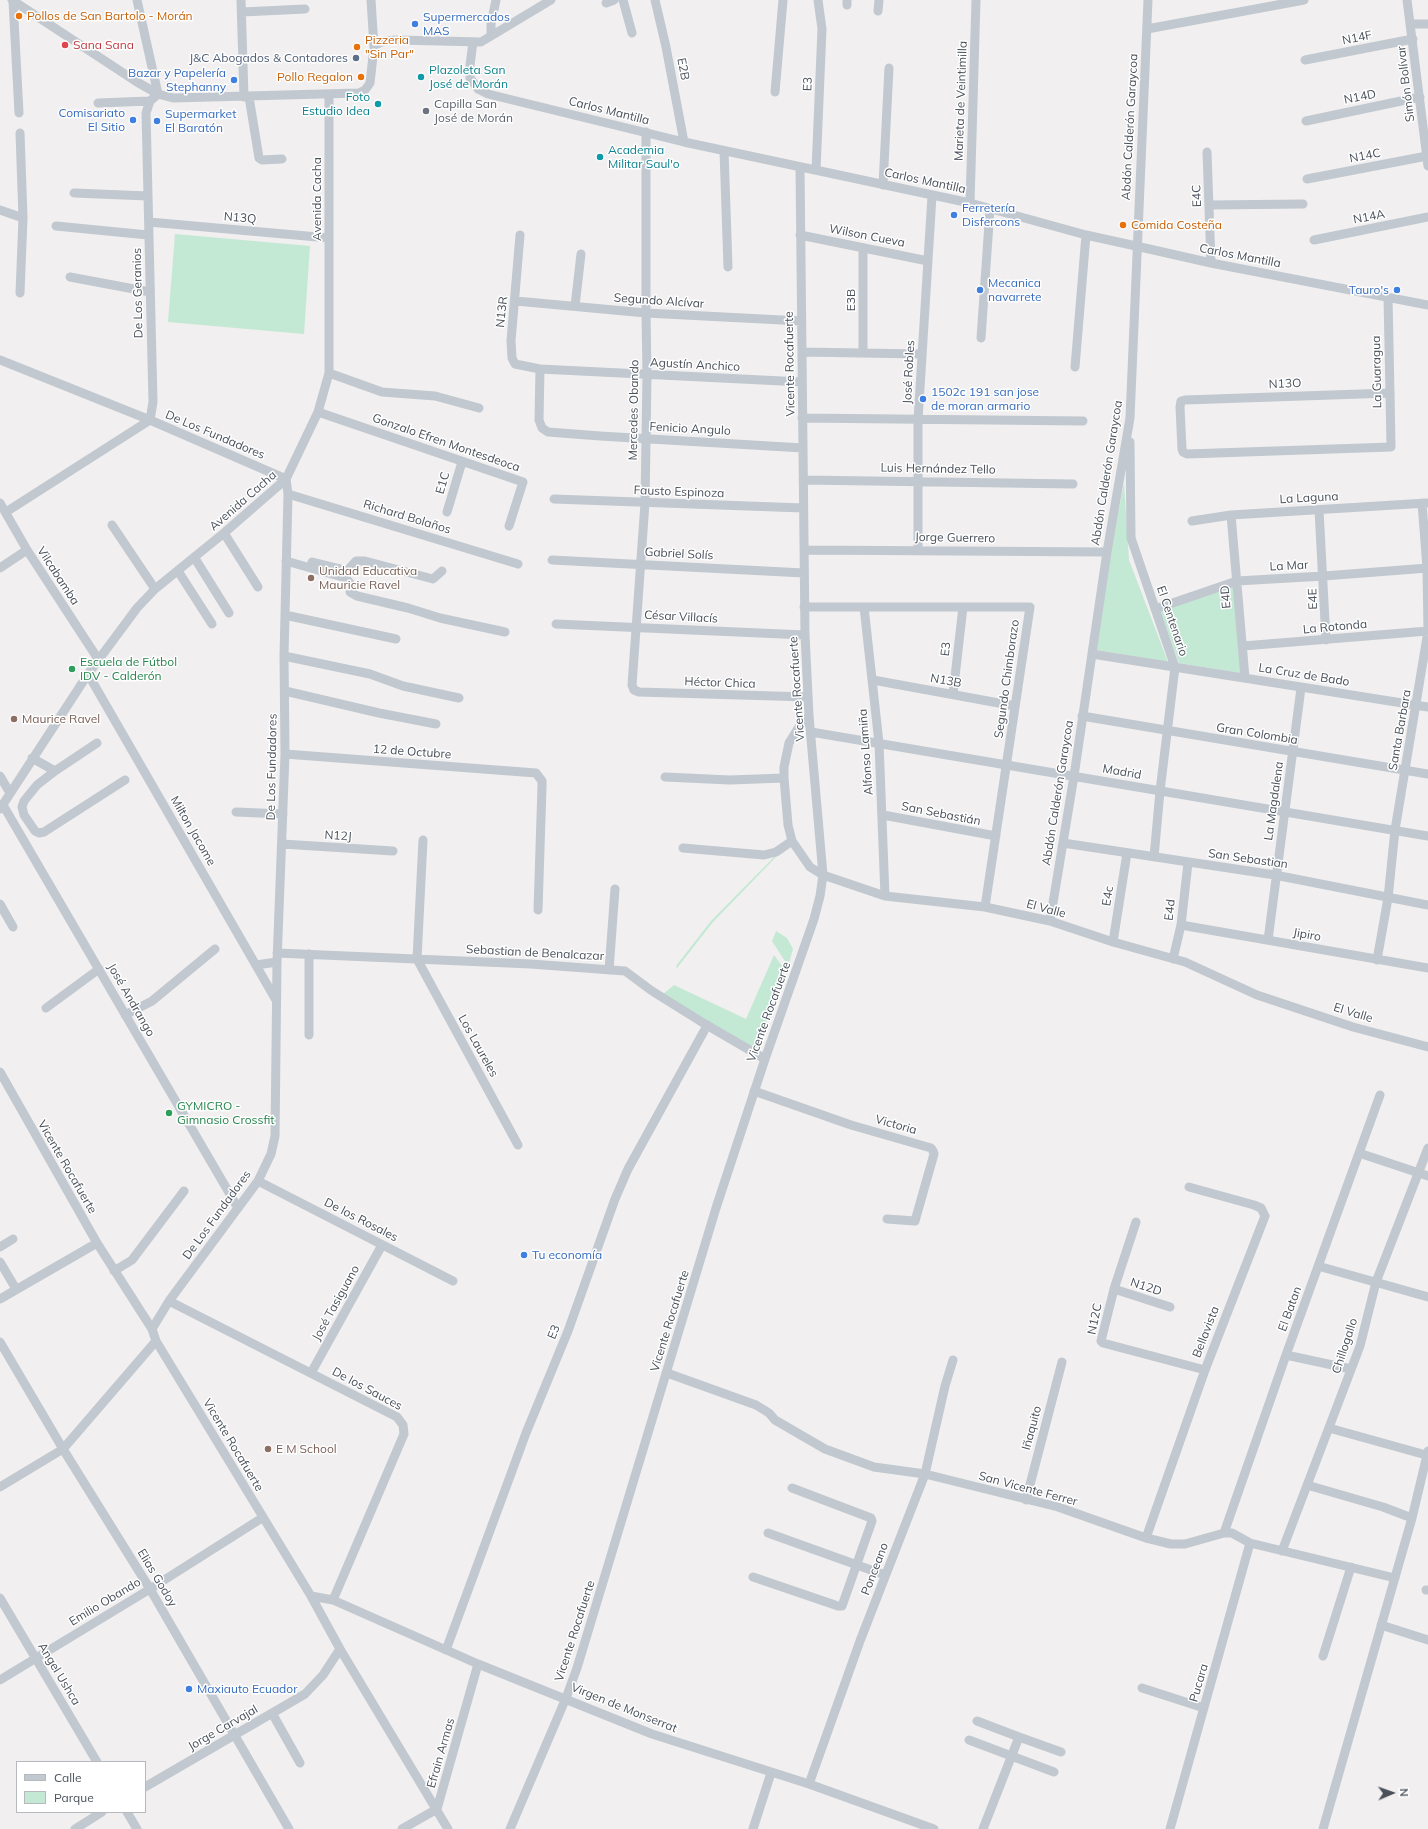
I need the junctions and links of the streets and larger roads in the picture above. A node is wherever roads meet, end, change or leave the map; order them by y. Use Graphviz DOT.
graph roads {
  1 [pos="13,0"];
  2 [pos="137,0"];
  3 [pos="242,0"];
  4 [pos="371,0"];
  5 [pos="496,0"];
  6 [pos="551,0"];
  7 [pos="623,0"];
  8 [pos="655,0"];
  9 [pos="783,0"];
  10 [pos="818,0"];
  11 [pos="879,0"];
  12 [pos="976,0"];
  13 [pos="1148,0"];
  14 [pos="1304,0"];
  15 [pos="1407,0"];
  16 [pos="305,9"];
  17 [pos="878,11"];
  18 [pos="242,12"];
  19 [pos="1411,24"];
  20 [pos="1428,24"];
  21 [pos="1147,29"];
  22 [pos="632,33"];
  23 [pos="492,35"];
  24 [pos="1413,39"];
  25 [pos="473,42"];
  26 [pos="374,47"];
  27 [pos="1305,60"];
  28 [pos="889,68"];
  29 [pos="775,92"];
  30 [pos="158,94"];
  31 [pos="329,94"];
  32 [pos="246,97"];
  33 [pos="1420,97"];
  34 [pos="150,101"];
  35 [pos="98,103"];
  36 [pos="19,113"];
  37 [pos="1306,120"];
  38 [pos="646,132"];
  39 [pos="20,133"];
  40 [pos="684,142"];
  41 [pos="724,151"];
  42 [pos="1207,152"];
  43 [pos="282,159"];
  44 [pos="1427,161"];
  45 [pos="800,167"];
  46 [pos="816,170"];
  47 [pos="1306,179"];
  48 [pos="883,185"];
  49 [pos="74,192"];
  50 [pos="148,196"];
  51 [pos="932,196"];
  52 [pos="970,203"];
  53 [pos="1303,204"];
  54 [pos="1209,205"];
  55 [pos="990,209"];
  56 [pos="0,210"];
  57 [pos="1428,217"];
  58 [pos="23,218"];
  59 [pos="149,222"];
  60 [pos="56,226"];
  61 [pos="148,235"];
  62 [pos="520,235"];
  63 [pos="800,235"];
  64 [pos="1086,235"];
  65 [pos="329,238"];
  66 [pos="1314,240"];
  67 [pos="1136,246"];
  68 [pos="863,248"];
  69 [pos="581,254"];
  70 [pos="928,261"];
  71 [pos="1211,263"];
  72 [pos="728,267"];
  73 [pos="70,277"];
  74 [pos="150,292"];
  75 [pos="20,293"];
  76 [pos="1388,297"];
  77 [pos="516,301"];
  78 [pos="1428,305"];
  79 [pos="575,306"];
  80 [pos="646,313"];
  81 [pos="801,321"];
  82 [pos="981,338"];
  83 [pos="802,352"];
  84 [pos="863,352"];
  85 [pos="922,354"];
  86 [pos="0,360"];
  87 [pos="1075,368"];
  88 [pos="540,369"];
  89 [pos="330,373"];
  90 [pos="647,375"];
  91 [pos="802,382"];
  92 [pos="1390,393"];
  93 [pos="479,408"];
  94 [pos="318,412"];
  95 [pos="802,418"];
  96 [pos="1130,418"];
  97 [pos="150,420"];
  98 [pos="918,420"];
  99 [pos="1084,421"];
  100 [pos="646,439"];
  101 [pos="803,448"];
  102 [pos="1183,452"];
  103 [pos="462,462"];
  104 [pos="286,479"];
  105 [pos="803,480"];
  106 [pos="918,481"];
  107 [pos="1073,484"];
  108 [pos="288,494"];
  109 [pos="554,499"];
  110 [pos="645,503"];
  111 [pos="1425,503"];
  112 [pos="0,504"];
  113 [pos="803,508"];
  114 [pos="1319,510"];
  115 [pos="6,512"];
  116 [pos="447,512"];
  117 [pos="1231,515"];
  118 [pos="1192,521"];
  119 [pos="112,524"];
  120 [pos="509,526"];
  121 [pos="224,533"];
  122 [pos="27,550"];
  123 [pos="804,550"];
  124 [pos="918,550"];
  125 [pos="1107,552"];
  126 [pos="194,557"];
  127 [pos="286,558"];
  128 [pos="552,560"];
  129 [pos="518,564"];
  130 [pos="641,564"];
  131 [pos="0,568"];
  132 [pos="1428,568"];
  133 [pos="442,570"];
  134 [pos="178,571"];
  135 [pos="804,573"];
  136 [pos="1324,576"];
  137 [pos="1237,581"];
  138 [pos="258,587"];
  139 [pos="155,589"];
  140 [pos="804,607"];
  141 [pos="864,607"];
  142 [pos="963,607"];
  143 [pos="1155,609"];
  144 [pos="229,613"];
  145 [pos="285,615"];
  146 [pos="212,624"];
  147 [pos="556,624"];
  148 [pos="635,627"];
  149 [pos="1428,631"];
  150 [pos="505,632"];
  151 [pos="805,635"];
  152 [pos="396,639"];
  153 [pos="1326,640"];
  154 [pos="1243,646"];
  155 [pos="1092,654"];
  156 [pos="284,656"];
  157 [pos="98,659"];
  158 [pos="1176,667"];
  159 [pos="88,674"];
  160 [pos="1245,678"];
  161 [pos="873,680"];
  162 [pos="633,688"];
  163 [pos="1301,688"];
  164 [pos="285,692"];
  165 [pos="953,694"];
  166 [pos="808,697"];
  167 [pos="459,698"];
  168 [pos="1417,705"];
  169 [pos="1015,706"];
  170 [pos="1428,707"];
  171 [pos="809,716"];
  172 [pos="1082,716"];
  173 [pos="436,724"];
  174 [pos="811,732"];
  175 [pos="1169,732"];
  176 [pos="97,742"];
  177 [pos="879,744"];
  178 [pos="1293,752"];
  179 [pos="285,754"];
  180 [pos="32,758"];
  181 [pos="1006,765"];
  182 [pos="1405,770"];
  183 [pos="55,771"];
  184 [pos="1428,774"];
  185 [pos="0,776"];
  186 [pos="1074,776"];
  187 [pos="666,777"];
  188 [pos="784,778"];
  189 [pos="125,780"];
  190 [pos="1160,791"];
  191 [pos="10,793"];
  192 [pos="1,807"];
  193 [pos="236,812"];
  194 [pos="1286,812"];
  195 [pos="283,814"];
  196 [pos="882,815"];
  197 [pos="1395,830"];
  198 [pos="996,836"];
  199 [pos="1428,836"];
  200 [pos="423,840"];
  201 [pos="792,840"];
  202 [pos="1063,843"];
  203 [pos="282,844"];
  204 [pos="683,848"];
  205 [pos="393,851"];
  206 [pos="1128,853"];
  207 [pos="1154,857"];
  208 [pos="1188,863"];
  209 [pos="824,875"];
  210 [pos="1275,875"];
  211 [pos="615,889"];
  212 [pos="885,896"];
  213 [pos="1388,898"];
  214 [pos="0,904"];
  215 [pos="1428,905"];
  216 [pos="985,907"];
  217 [pos="538,910"];
  218 [pos="1050,922"];
  219 [pos="1181,925"];
  220 [pos="13,927"];
  221 [pos="1268,940"];
  222 [pos="1113,942"];
  223 [pos="215,949"];
  224 [pos="310,954"];
  225 [pos="277,958"];
  226 [pos="417,958"];
  227 [pos="1173,959"];
  228 [pos="1376,960"];
  229 [pos="256,965"];
  230 [pos="1428,968"];
  231 [pos="99,969"];
  232 [pos="609,970"];
  233 [pos="276,1001"];
  234 [pos="46,1008"];
  235 [pos="125,1015"];
  236 [pos="704,1032"];
  237 [pos="308,1035"];
  238 [pos="1428,1047"];
  239 [pos="765,1059"];
  240 [pos="0,1072"];
  241 [pos="754,1091"];
  242 [pos="1380,1095"];
  243 [pos="518,1145"];
  244 [pos="1428,1148"];
  245 [pos="1359,1153"];
  246 [pos="1418,1173"];
  247 [pos="1428,1176"];
  248 [pos="258,1181"];
  249 [pos="1189,1186"];
  250 [pos="184,1192"];
  251 [pos="238,1208"];
  252 [pos="887,1219"];
  253 [pos="1136,1222"];
  254 [pos="14,1239"];
  255 [pos="97,1243"];
  256 [pos="382,1245"];
  257 [pos="0,1247"];
  258 [pos="0,1262"];
  259 [pos="1318,1266"];
  260 [pos="114,1271"];
  261 [pos="453,1281"];
  262 [pos="1376,1282"];
  263 [pos="1114,1289"];
  264 [pos="16,1290"];
  265 [pos="1428,1297"];
  266 [pos="0,1299"];
  267 [pos="170,1301"];
  268 [pos="1170,1307"];
  269 [pos="152,1329"];
  270 [pos="156,1341"];
  271 [pos="0,1342"];
  272 [pos="1286,1355"];
  273 [pos="953,1360"];
  274 [pos="1062,1362"];
  275 [pos="1351,1369"];
  276 [pos="1205,1370"];
  277 [pos="311,1373"];
  278 [pos="667,1373"];
  279 [pos="1329,1428"];
  280 [pos="63,1449"];
  281 [pos="1427,1453"];
  282 [pos="925,1474"];
  283 [pos="1307,1485"];
  284 [pos="0,1487"];
  285 [pos="792,1488"];
  286 [pos="1026,1500"];
  287 [pos="262,1518"];
  288 [pos="1412,1518"];
  289 [pos="768,1533"];
  290 [pos="1224,1533"];
  291 [pos="1146,1538"];
  292 [pos="1250,1543"];
  293 [pos="1282,1551"];
  294 [pos="857,1565"];
  295 [pos="1351,1567"];
  296 [pos="886,1575"];
  297 [pos="753,1577"];
  298 [pos="1394,1578"];
  299 [pos="150,1590"];
  300 [pos="311,1596"];
  301 [pos="0,1598"];
  302 [pos="333,1600"];
  303 [pos="1381,1625"];
  304 [pos="1428,1640"];
  305 [pos="340,1649"];
  306 [pos="446,1650"];
  307 [pos="1323,1656"];
  308 [pos="35,1658"];
  309 [pos="478,1664"];
  310 [pos="0,1680"];
  311 [pos="1142,1688"];
  312 [pos="566,1698"];
  313 [pos="1204,1708"];
  314 [pos="272,1713"];
  315 [pos="977,1721"];
  316 [pos="235,1735"];
  317 [pos="1019,1737"];
  318 [pos="969,1740"];
  319 [pos="1062,1752"];
  320 [pos="1011,1756"];
  321 [pos="96,1761"];
  322 [pos="300,1763"];
  323 [pos="1054,1772"];
  324 [pos="771,1773"];
  325 [pos="809,1784"];
  326 [pos="146,1786"];
  327 [pos="437,1810"];
  328 [pos="100,1813"];
  329 [pos="128,1813"];
  330 [pos="75,1829"];
  331 [pos="137,1829"];
  332 [pos="289,1829"];
  333 [pos="402,1829"];
  334 [pos="448,1829"];
  335 [pos="510,1829"];
  336 [pos="754,1829"];
  337 [pos="934,1829"];
  338 [pos="983,1829"];
  339 [pos="1170,1829"];
  340 [pos="1323,1829"];
  1 -- 30 [label="street"];
  1 -- 36 [label="street"];
  2 -- 30 [label="street"];
  3 -- 18 [label="street"];
  4 -- 26 [label="street"];
  5 -- 23 [label="street"];
  6 -- 23 [label="street"];
  7 -- 22 [label="street"];
  8 -- 40 [label="street, E2B"];
  9 -- 29 [label="street"];
  10 -- 46 [label="street, E3"];
  11 -- 17 [label="street"];
  12 -- 52 [label="street, Marieta de Veintimilla"];
  13 -- 21 [label="street, Abdón Calderón Garaycoa"];
  14 -- 21 [label="street"];
  15 -- 19 [label="street, Simón Bolívar"];
  16 -- 18 [label="street"];
  18 -- 32 [label="street"];
  19 -- 20 [label="street"];
  19 -- 24 [label="street, Simón Bolívar"];
  21 -- 67 [label="street, Abdón Calderón Garaycoa"];
  23 -- 25 [label="street"];
  24 -- 27 [label="street, N14F"];
  24 -- 33 [label="street, Simón Bolívar"];
  25 -- 26 [label="street"];
  25 -- 38 [label="street, Carlos Mantilla"];
  26 -- 31 [label="street"];
  28 -- 48 [label="street"];
  30 -- 32 [label="street"];
  30 -- 34 [label="street"];
  31 -- 32 [label="street"];
  31 -- 65 [label="street, Avenida Cacha"];
  32 -- 43 [label="street"];
  33 -- 37 [label="street, N14D"];
  33 -- 44 [label="street, Simón Bolívar"];
  34 -- 35 [label="street"];
  34 -- 50 [label="street, De Los Geranios"];
  38 -- 40 [label="street, Carlos Mantilla"];
  38 -- 80 [label="street, Mercedes Obando"];
  39 -- 58 [label="street"];
  40 -- 41 [label="street, Carlos Mantilla"];
  41 -- 45 [label="street, Carlos Mantilla"];
  41 -- 72 [label="street"];
  42 -- 54 [label="street, E4C"];
  44 -- 47 [label="street, N14C"];
  45 -- 46 [label="street, Carlos Mantilla"];
  45 -- 63 [label="street, Vicente Rocafuerte"];
  46 -- 48 [label="street, Carlos Mantilla"];
  48 -- 51 [label="street, Carlos Mantilla"];
  49 -- 50 [label="street"];
  50 -- 59 [label="street, De Los Geranios"];
  51 -- 52 [label="street, Carlos Mantilla"];
  51 -- 70 [label="street, José Robles"];
  52 -- 55 [label="street, Carlos Mantilla"];
  53 -- 54 [label="street"];
  54 -- 71 [label="street, E4C"];
  55 -- 64 [label="street, Carlos Mantilla"];
  55 -- 82 [label="street"];
  56 -- 58 [label="street"];
  57 -- 66 [label="street, N14A"];
  58 -- 75 [label="street"];
  59 -- 61 [label="street, De Los Geranios"];
  59 -- 65 [label="street, N13Q"];
  60 -- 61 [label="street"];
  61 -- 74 [label="street, De Los Geranios"];
  62 -- 77 [label="street, N13R"];
  63 -- 68 [label="street, Wilson Cueva"];
  63 -- 81 [label="street, Vicente Rocafuerte"];
  64 -- 67 [label="street, Carlos Mantilla"];
  64 -- 87 [label="street"];
  65 -- 89 [label="street, Avenida Cacha"];
  67 -- 71 [label="street, Carlos Mantilla"];
  67 -- 96 [label="street, Abdón Calderón Garaycoa"];
  68 -- 70 [label="street, Wilson Cueva"];
  68 -- 84 [label="street, E3B"];
  69 -- 79 [label="street"];
  70 -- 85 [label="street, José Robles"];
  71 -- 76 [label="street, Carlos Mantilla"];
  73 -- 74 [label="street"];
  74 -- 97 [label="street, De Los Geranios"];
  76 -- 78 [label="street, Carlos Mantilla"];
  76 -- 92 [label="street, La Guaragua"];
  77 -- 79 [label="street, Segundo Alcívar"];
  77 -- 88 [label="street, N13R"];
  79 -- 80 [label="street, Segundo Alcívar"];
  80 -- 81 [label="street, Segundo Alcívar"];
  80 -- 90 [label="street, Mercedes Obando"];
  81 -- 83 [label="street, Vicente Rocafuerte"];
  83 -- 84 [label="street"];
  83 -- 91 [label="street, Vicente Rocafuerte"];
  84 -- 85 [label="street"];
  85 -- 98 [label="street, José Robles"];
  86 -- 97 [label="street, De Los Fundadores"];
  88 -- 90 [label="street, Agustín Anchico"];
  88 -- 100 [label="street, Fenicio Angulo"];
  89 -- 93 [label="street"];
  89 -- 94 [label="street, Avenida Cacha"];
  90 -- 91 [label="street, Agustín Anchico"];
  90 -- 100 [label="street, Mercedes Obando"];
  91 -- 95 [label="street, Vicente Rocafuerte"];
  92 -- 102 [label="street, N13O"];
  92 -- 102 [label="street, La Guaragua"];
  94 -- 103 [label="street, Gonzalo Efren Montesdeoca"];
  94 -- 104 [label="street, Avenida Cacha"];
  95 -- 98 [label="street"];
  95 -- 101 [label="street, Vicente Rocafuerte"];
  96 -- 125 [label="street, Abdón Calderón Garaycoa"];
  96 -- 143 [label="street, El Centenario"];
  97 -- 104 [label="street, De Los Fundadores"];
  97 -- 115 [label="street"];
  98 -- 99 [label="street"];
  98 -- 106 [label="street, José Robles"];
  100 -- 101 [label="street, Fenicio Angulo"];
  100 -- 110 [label="street, Mercedes Obando"];
  101 -- 105 [label="street, Vicente Rocafuerte"];
  103 -- 116 [label="street, E1C"];
  103 -- 120 [label="street, Gonzalo Efren Montesdeoca"];
  104 -- 108 [label="street, De Los Fundadores"];
  104 -- 121 [label="street, Avenida Cacha"];
  105 -- 106 [label="street, Luis Hernández Tello"];
  105 -- 113 [label="street, Vicente Rocafuerte"];
  106 -- 107 [label="street, Luis Hernández Tello"];
  106 -- 124 [label="street, José Robles"];
  108 -- 127 [label="street, De Los Fundadores"];
  108 -- 129 [label="street, Richard Bolaños"];
  109 -- 110 [label="street, Fausto Espinoza"];
  110 -- 113 [label="street, Fausto Espinoza"];
  110 -- 130 [label="street, Mercedes Obando"];
  111 -- 114 [label="street, La Laguna"];
  111 -- 132 [label="street, Santa Barbara"];
  112 -- 115 [label="street, Vilcabamba"];
  113 -- 123 [label="street, Vicente Rocafuerte"];
  114 -- 117 [label="street, La Laguna"];
  114 -- 136 [label="street, E4E"];
  115 -- 122 [label="street, Vilcabamba"];
  117 -- 118 [label="street, La Laguna"];
  117 -- 137 [label="street, E4D"];
  119 -- 139 [label="street"];
  121 -- 126 [label="street, Avenida Cacha"];
  121 -- 138 [label="street"];
  122 -- 131 [label="street"];
  122 -- 157 [label="street, Vilcabamba"];
  123 -- 124 [label="street, Jorge Guerrero"];
  123 -- 135 [label="street, Vicente Rocafuerte"];
  124 -- 125 [label="street, Jorge Guerrero"];
  125 -- 155 [label="street, Abdón Calderón Garaycoa"];
  126 -- 134 [label="street, Avenida Cacha"];
  126 -- 144 [label="street"];
  127 -- 133 [label="street"];
  127 -- 145 [label="street, De Los Fundadores"];
  127 -- 150 [label="street"];
  128 -- 130 [label="street, Gabriel Solís"];
  130 -- 135 [label="street, Gabriel Solís"];
  130 -- 148 [label="street, Mercedes Obando"];
  132 -- 136 [label="street, La Mar"];
  132 -- 149 [label="street, Santa Barbara"];
  134 -- 139 [label="street, Avenida Cacha"];
  134 -- 146 [label="street"];
  135 -- 140 [label="street, Vicente Rocafuerte"];
  136 -- 137 [label="street, La Mar"];
  136 -- 153 [label="street, E4E"];
  137 -- 143 [label="street, La Mar"];
  137 -- 154 [label="street, E4D"];
  139 -- 157 [label="street, Avenida Cacha"];
  140 -- 141 [label="street, Segundo Chimborazo"];
  140 -- 151 [label="street, Vicente Rocafuerte"];
  141 -- 142 [label="street, Segundo Chimborazo"];
  141 -- 161 [label="street, Alfonso Lamiña"];
  142 -- 165 [label="street, E3"];
  142 -- 169 [label="street, Segundo Chimborazo"];
  143 -- 158 [label="street, El Centenario"];
  145 -- 152 [label="street"];
  145 -- 156 [label="street, De Los Fundadores"];
  147 -- 148 [label="street, César Villacís"];
  148 -- 151 [label="street, César Villacís"];
  148 -- 162 [label="street, Mercedes Obando"];
  149 -- 153 [label="street, La Rotonda"];
  149 -- 168 [label="street, Santa Barbara"];
  151 -- 166 [label="street, Vicente Rocafuerte"];
  153 -- 154 [label="street, La Rotonda"];
  154 -- 160 [label="street, E4D"];
  155 -- 158 [label="street, La Cruz de Bado"];
  155 -- 172 [label="street, Abdón Calderón Garaycoa"];
  156 -- 164 [label="street, De Los Fundadores"];
  156 -- 167 [label="street"];
  157 -- 159 [label="street, Avenida Cacha"];
  158 -- 160 [label="street, La Cruz de Bado"];
  158 -- 175 [label="street, El Centenario"];
  159 -- 180 [label="street, Avenida Cacha"];
  159 -- 229 [label="street, Milton Jacome"];
  160 -- 163 [label="street, La Cruz de Bado"];
  161 -- 165 [label="street, N13B"];
  161 -- 177 [label="street, Alfonso Lamiña"];
  162 -- 166 [label="street, Héctor Chica"];
  163 -- 168 [label="street, La Cruz de Bado"];
  163 -- 178 [label="street, La Magdalena"];
  164 -- 173 [label="street"];
  164 -- 179 [label="street, De Los Fundadores"];
  165 -- 169 [label="street, N13B"];
  166 -- 171 [label="street, Vicente Rocafuerte"];
  168 -- 170 [label="street, La Cruz de Bado"];
  168 -- 182 [label="street, Santa Barbara"];
  169 -- 181 [label="street, Segundo Chimborazo"];
  171 -- 174 [label="street, Vicente Rocafuerte"];
  171 -- 188 [label="street, El Valle"];
  172 -- 175 [label="street, Gran Colombia"];
  172 -- 186 [label="street, Abdón Calderón Garaycoa"];
  174 -- 177 [label="street, Madrid"];
  174 -- 209 [label="street, Vicente Rocafuerte"];
  175 -- 178 [label="street, Gran Colombia"];
  175 -- 190 [label="street, El Centenario"];
  176 -- 183 [label="street"];
  177 -- 181 [label="street, Madrid"];
  177 -- 196 [label="street, Alfonso Lamiña"];
  178 -- 182 [label="street, Gran Colombia"];
  178 -- 194 [label="street, La Magdalena"];
  179 -- 195 [label="street, De Los Fundadores"];
  179 -- 217 [label="street, 12 de Octubre"];
  180 -- 183 [label="street"];
  180 -- 191 [label="street, Avenida Cacha"];
  181 -- 186 [label="street, Madrid"];
  181 -- 198 [label="street, Segundo Chimborazo"];
  182 -- 184 [label="street, Gran Colombia"];
  182 -- 197 [label="street, Santa Barbara"];
  183 -- 189 [label="street"];
  185 -- 191 [label="street"];
  186 -- 190 [label="street, Madrid"];
  186 -- 202 [label="street, Abdón Calderón Garaycoa"];
  187 -- 188 [label="street"];
  188 -- 201 [label="street, El Valle"];
  190 -- 194 [label="street, Madrid"];
  190 -- 207 [label="street, El Centenario"];
  191 -- 192 [label="street, Avenida Cacha"];
  192 -- 231 [label="street, José Andrango"];
  193 -- 195 [label="street"];
  194 -- 197 [label="street, Madrid"];
  194 -- 210 [label="street, La Magdalena"];
  195 -- 203 [label="street, De Los Fundadores"];
  196 -- 198 [label="street, San Sebastián"];
  196 -- 212 [label="street, Alfonso Lamiña"];
  197 -- 199 [label="street, Madrid"];
  197 -- 213 [label="street, Santa Barbara"];
  198 -- 216 [label="street, Segundo Chimborazo"];
  200 -- 226 [label="street"];
  201 -- 204 [label="street"];
  201 -- 209 [label="street, El Valle"];
  202 -- 206 [label="street, San Sebastian"];
  202 -- 218 [label="street, Abdón Calderón Garaycoa"];
  203 -- 205 [label="street, N12J"];
  203 -- 225 [label="street, De Los Fundadores"];
  206 -- 207 [label="street, San Sebastian"];
  206 -- 222 [label="street, E4c"];
  207 -- 208 [label="street, San Sebastian"];
  208 -- 210 [label="street, San Sebastian"];
  208 -- 219 [label="street, E4d"];
  209 -- 212 [label="street, El Valle"];
  209 -- 239 [label="street, Vicente Rocafuerte"];
  210 -- 213 [label="street, San Sebastian"];
  210 -- 221 [label="street, La Magdalena"];
  211 -- 232 [label="street"];
  212 -- 216 [label="street, El Valle"];
  213 -- 215 [label="street, San Sebastian"];
  213 -- 228 [label="street, Santa Barbara"];
  214 -- 220 [label="street"];
  216 -- 218 [label="street, El Valle"];
  218 -- 222 [label="street, El Valle"];
  219 -- 221 [label="street, Jipiro"];
  219 -- 227 [label="street, E4d"];
  221 -- 228 [label="street, Jipiro"];
  222 -- 227 [label="street, El Valle"];
  223 -- 235 [label="street"];
  224 -- 225 [label="street, Sebastian de Benalcazar"];
  224 -- 226 [label="street, Sebastian de Benalcazar"];
  224 -- 237 [label="street"];
  225 -- 229 [label="street, Sebastian de Benalcazar"];
  225 -- 233 [label="street, De Los Fundadores"];
  226 -- 232 [label="street, Sebastian de Benalcazar"];
  226 -- 243 [label="street, Los Laureles"];
  227 -- 238 [label="street, El Valle"];
  228 -- 230 [label="street, Jipiro"];
  229 -- 233 [label="street, Milton Jacome"];
  231 -- 234 [label="street"];
  231 -- 235 [label="street, José Andrango"];
  232 -- 239 [label="street, Sebastian de Benalcazar"];
  233 -- 248 [label="street, De Los Fundadores"];
  235 -- 251 [label="street, José Andrango"];
  236 -- 306 [label="street, E3"];
  239 -- 241 [label="street, Vicente Rocafuerte"];
  240 -- 255 [label="street, Vicente Rocafuerte"];
  241 -- 252 [label="street, Victoria"];
  241 -- 278 [label="street, Vicente Rocafuerte"];
  242 -- 245 [label="street, El Batan"];
  244 -- 246 [label="street, Chillogallo"];
  245 -- 246 [label="street"];
  245 -- 259 [label="street, El Batan"];
  246 -- 247 [label="street"];
  246 -- 262 [label="street, Chillogallo"];
  248 -- 251 [label="street, De Los Fundadores"];
  248 -- 256 [label="street, De los Rosales"];
  249 -- 276 [label="street, Bellavista"];
  250 -- 260 [label="street"];
  251 -- 267 [label="street, De Los Fundadores"];
  253 -- 263 [label="street, N12C"];
  254 -- 257 [label="street"];
  255 -- 260 [label="street, Vicente Rocafuerte"];
  255 -- 264 [label="street"];
  256 -- 261 [label="street, De los Rosales"];
  256 -- 277 [label="street, José Tasiguano"];
  258 -- 264 [label="street"];
  259 -- 262 [label="street"];
  259 -- 272 [label="street, El Batan"];
  260 -- 269 [label="street, Vicente Rocafuerte"];
  262 -- 265 [label="street"];
  262 -- 275 [label="street, Chillogallo"];
  263 -- 268 [label="street, N12D"];
  263 -- 276 [label="street, N12C"];
  264 -- 266 [label="street"];
  267 -- 269 [label="street, De Los Fundadores"];
  267 -- 277 [label="street, De los Sauces"];
  269 -- 270 [label="street, Vicente Rocafuerte"];
  270 -- 280 [label="street"];
  270 -- 287 [label="street, Vicente Rocafuerte"];
  271 -- 280 [label="street, Elias Godoy"];
  272 -- 275 [label="street"];
  272 -- 290 [label="street, El Batan"];
  273 -- 282 [label="street, Ponceano"];
  274 -- 286 [label="street, Iñaquito"];
  275 -- 279 [label="street, Chillogallo"];
  276 -- 291 [label="street, Bellavista"];
  277 -- 302 [label="street, De los Sauces"];
  278 -- 282 [label="street, San Vicente Ferrer"];
  278 -- 312 [label="street, Vicente Rocafuerte"];
  279 -- 281 [label="street"];
  279 -- 283 [label="street, Chillogallo"];
  280 -- 284 [label="street"];
  280 -- 299 [label="street, Elias Godoy"];
  281 -- 288 [label="street"];
  282 -- 286 [label="street, San Vicente Ferrer"];
  282 -- 296 [label="street, Ponceano"];
  283 -- 288 [label="street"];
  283 -- 293 [label="street, Chillogallo"];
  285 -- 294 [label="street"];
  286 -- 291 [label="street, San Vicente Ferrer"];
  287 -- 299 [label="street, Emilio Obando"];
  287 -- 300 [label="street, Vicente Rocafuerte"];
  288 -- 298 [label="street"];
  289 -- 294 [label="street"];
  290 -- 291 [label="street, San Vicente Ferrer"];
  290 -- 292 [label="street"];
  292 -- 293 [label="street"];
  292 -- 313 [label="street, Pucara"];
  293 -- 295 [label="street"];
  294 -- 296 [label="street"];
  294 -- 297 [label="street"];
  295 -- 298 [label="street"];
  295 -- 307 [label="street"];
  296 -- 325 [label="street, Ponceano"];
  298 -- 303 [label="street"];
  299 -- 308 [label="street, Emilio Obando"];
  299 -- 316 [label="street, Elias Godoy"];
  300 -- 302 [label="street, Virgen de Monserrat"];
  300 -- 305 [label="street, Vicente Rocafuerte"];
  301 -- 308 [label="street, Angel Ushca"];
  302 -- 306 [label="street, Virgen de Monserrat"];
  303 -- 304 [label="street"];
  303 -- 340 [label="street"];
  305 -- 314 [label="street, Jorge Carvajal"];
  305 -- 327 [label="street, Vicente Rocafuerte"];
  306 -- 309 [label="street, Virgen de Monserrat"];
  308 -- 310 [label="street, Emilio Obando"];
  308 -- 321 [label="street, Angel Ushca"];
  309 -- 312 [label="street, Virgen de Monserrat"];
  309 -- 327 [label="street, Efrain Armas"];
  311 -- 313 [label="street"];
  312 -- 324 [label="street, Virgen de Monserrat"];
  312 -- 335 [label="street, Vicente Rocafuerte"];
  313 -- 339 [label="street, Pucara"];
  314 -- 316 [label="street, Jorge Carvajal"];
  314 -- 322 [label="street"];
  315 -- 317 [label="street"];
  316 -- 326 [label="street, Jorge Carvajal"];
  316 -- 332 [label="street, Elias Godoy"];
  317 -- 319 [label="street"];
  317 -- 320 [label="street"];
  318 -- 320 [label="street"];
  320 -- 323 [label="street"];
  320 -- 338 [label="street"];
  324 -- 325 [label="street, Virgen de Monserrat"];
  324 -- 336 [label="street"];
  325 -- 337 [label="street, Virgen de Monserrat"];
  327 -- 333 [label="street"];
  327 -- 334 [label="street, Vicente Rocafuerte"];
  328 -- 330 [label="street"];
  329 -- 331 [label="street"];
}
